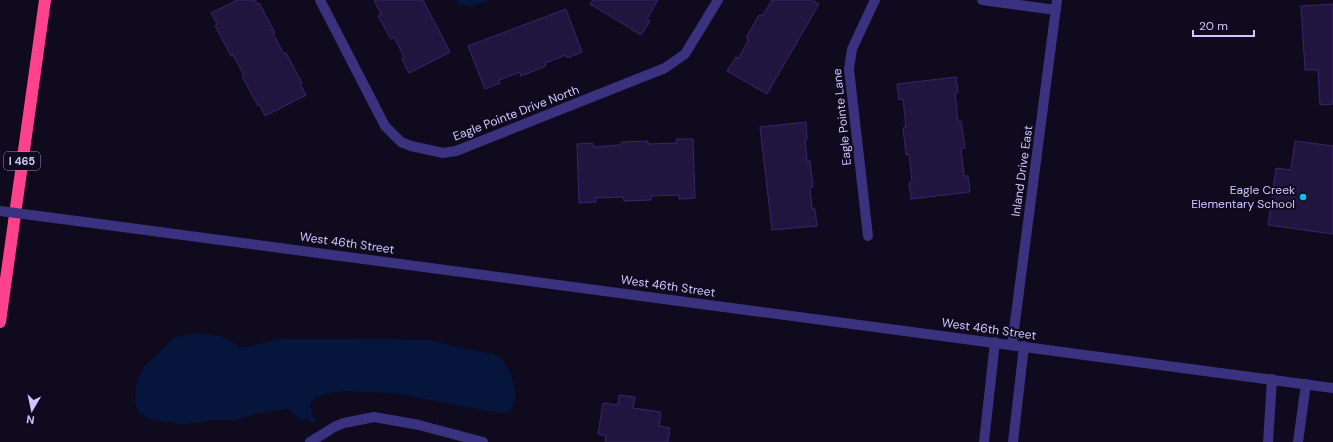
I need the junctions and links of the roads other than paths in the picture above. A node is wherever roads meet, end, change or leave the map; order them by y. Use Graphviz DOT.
graph roads {
  1 [pos="45,0"];
  2 [pos="320,0"];
  3 [pos="718,0"];
  4 [pos="875,0"];
  5 [pos="982,0"];
  6 [pos="1056,5"];
  7 [pos="0,211"];
  8 [pos="868,236"];
  9 [pos="0,322"];
  10 [pos="995,342"];
  11 [pos="1012,345"];
  12 [pos="1024,346"];
  13 [pos="1272,379"];
  14 [pos="1306,384"];
  15 [pos="1333,388"];
  16 [pos="312,441"];
  17 [pos="484,442"];
  18 [pos="984,442"];
  19 [pos="1013,442"];
  20 [pos="1268,442"];
  21 [pos="1298,442"];
  1 -- 9 [label="highway, I 465"];
  2 -- 3 [label="street, Eagle Pointe Drive North"];
  4 -- 8 [label="street, Eagle Pointe Lane"];
  5 -- 6 [label="street"];
  6 -- 11 [label="street, Inland Drive East"];
  7 -- 10 [label="street, West 46th Street, bridge"];
  10 -- 11 [label="street, West 46th Street"];
  10 -- 18 [label="street"];
  11 -- 12 [label="street, West 46th Street"];
  12 -- 13 [label="street, West 46th Street"];
  12 -- 19 [label="street"];
  13 -- 14 [label="street, West 46th Street"];
  13 -- 20 [label="street"];
  14 -- 15 [label="street, West 46th Street"];
  14 -- 21 [label="street"];
  16 -- 17 [label="street"];
}
